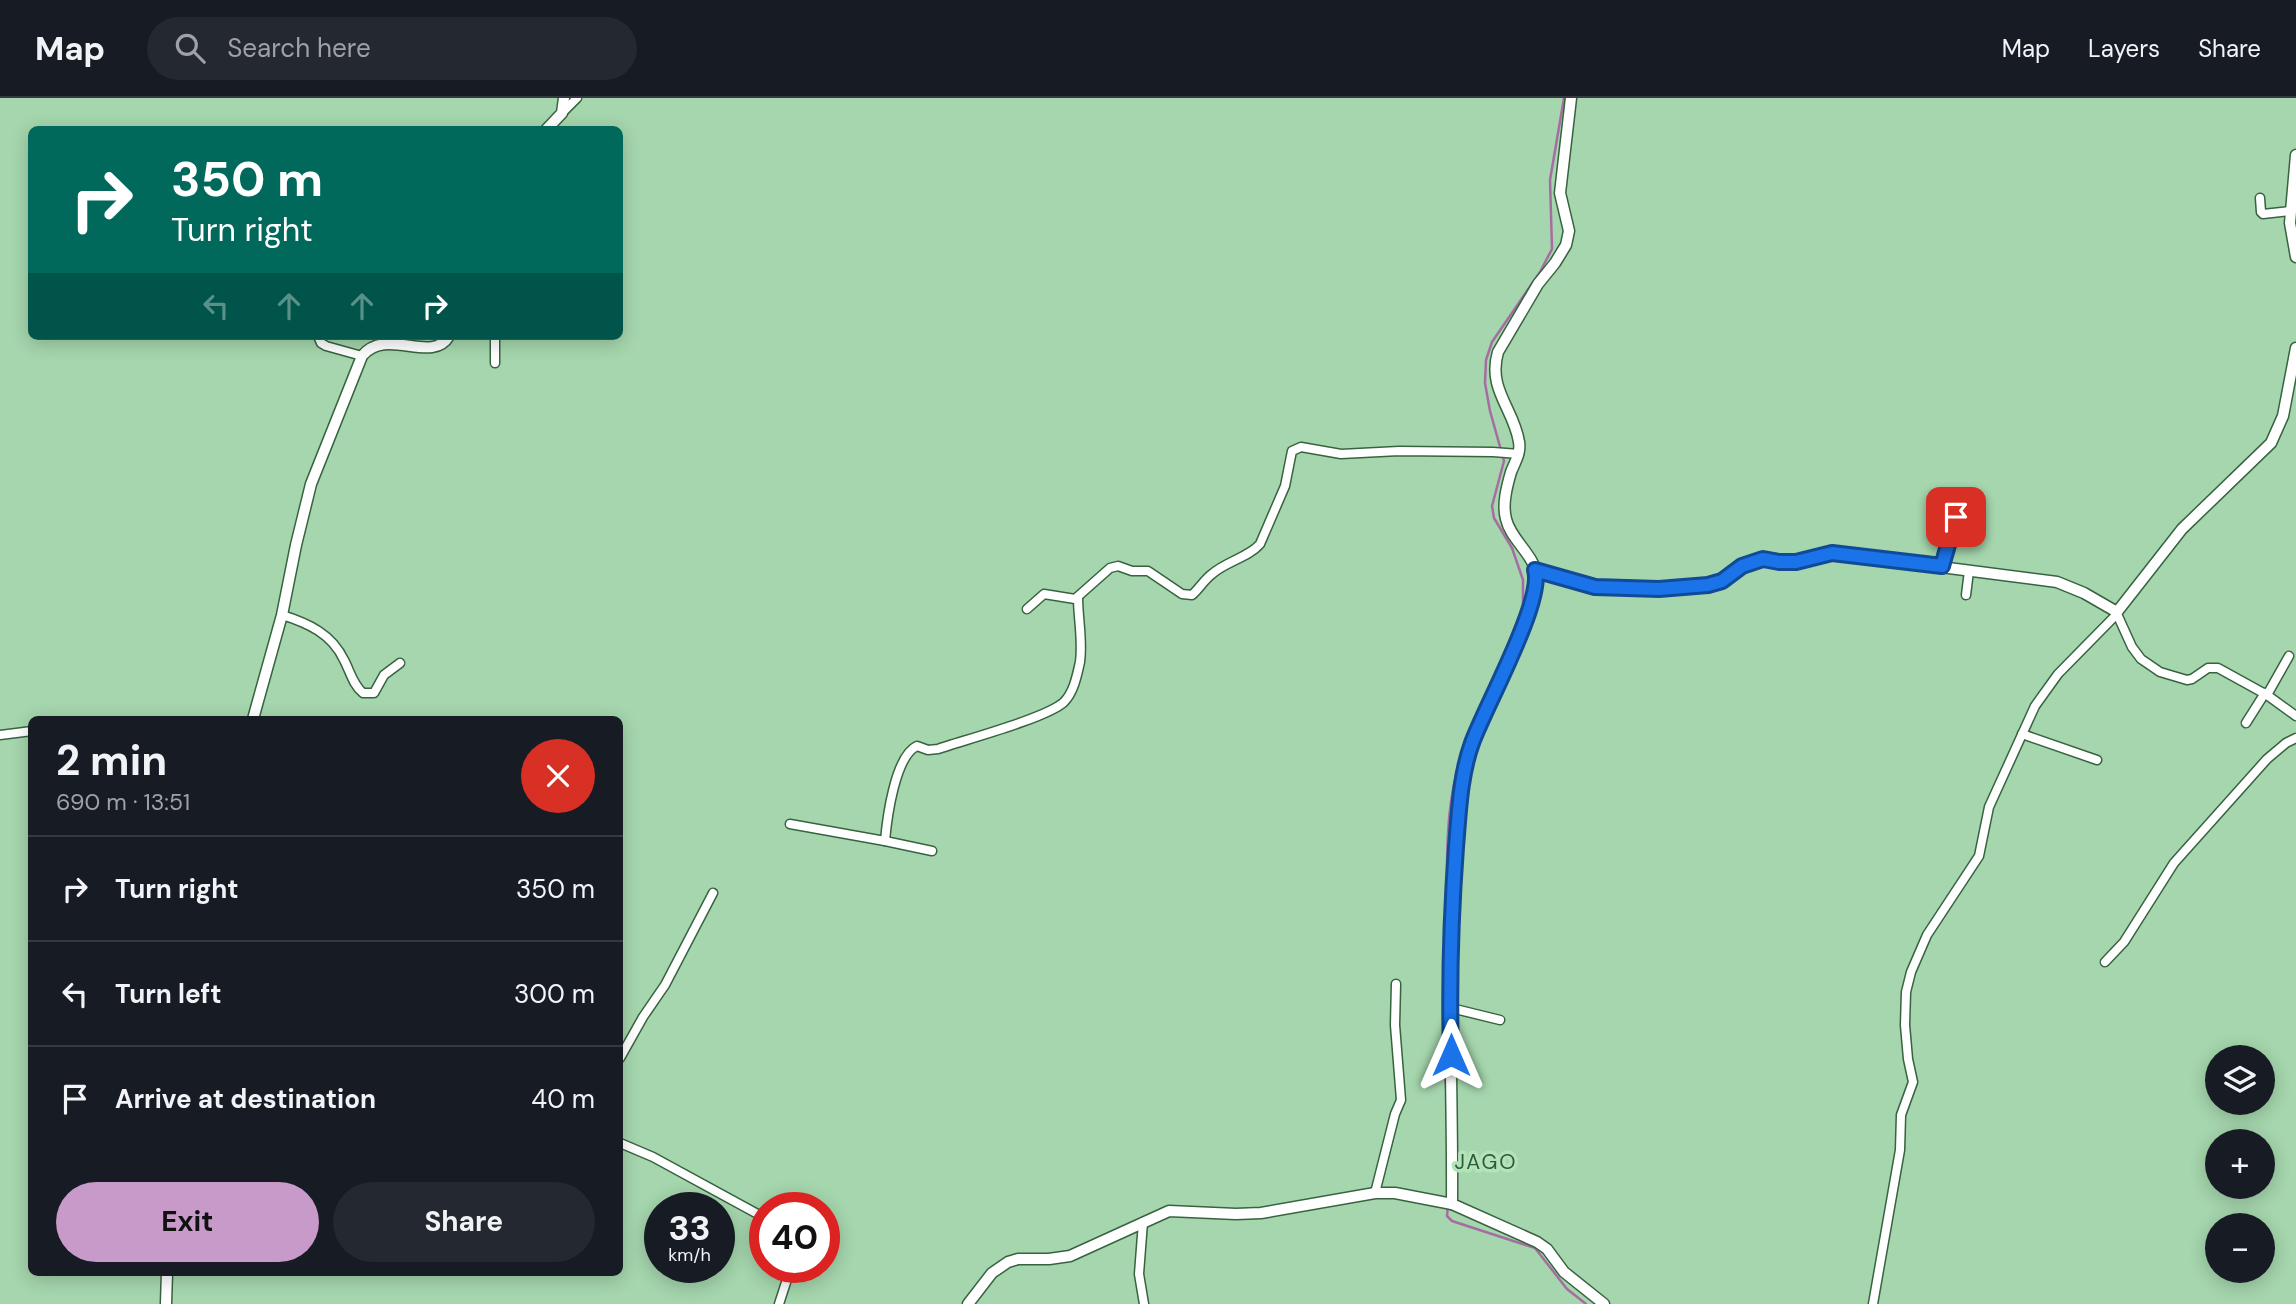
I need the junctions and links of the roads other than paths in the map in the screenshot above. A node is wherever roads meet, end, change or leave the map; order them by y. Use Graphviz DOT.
graph roads {
  1 [pos="564,98"];
  2 [pos="577,98"];
  3 [pos="1571,98"];
  4 [pos="562,113"];
  5 [pos="549,126"];
  6 [pos="2296,155"];
  7 [pos="2260,198"];
  8 [pos="2290,211"];
  9 [pos="2293,223"];
  10 [pos="2296,257"];
  11 [pos="320,340"];
  12 [pos="446,340"];
  13 [pos="495,340"];
  14 [pos="2296,348"];
  15 [pos="362,356"];
  16 [pos="495,363"];
  17 [pos="1516,454"];
  18 [pos="1956,517"];
  19 [pos="1942,566"];
  20 [pos="1535,570"];
  21 [pos="1969,571"];
  22 [pos="1966,595"];
  23 [pos="1078,597"];
  24 [pos="1027,609"];
  25 [pos="2116,613"];
  26 [pos="282,615"];
  27 [pos="2289,656"];
  28 [pos="400,663"];
  29 [pos="2266,694"];
  30 [pos="254,716"];
  31 [pos="2296,716"];
  32 [pos="2246,723"];
  33 [pos="28,731"];
  34 [pos="0,734"];
  35 [pos="2022,734"];
  36 [pos="2296,738"];
  37 [pos="2097,760"];
  38 [pos="790,824"];
  39 [pos="885,841"];
  40 [pos="932,851"];
  41 [pos="713,893"];
  42 [pos="2105,962"];
  43 [pos="1396,984"];
  44 [pos="1451,1008"];
  45 [pos="1500,1020"];
  46 [pos="623,1053"];
  47 [pos="623,1144"];
  48 [pos="1375,1193"];
  49 [pos="1449,1203"];
  50 [pos="749,1209"];
  51 [pos="1143,1222"];
  52 [pos="167,1276"];
  53 [pos="786,1283"];
  54 [pos="166,1304"];
  55 [pos="779,1304"];
  56 [pos="968,1304"];
  57 [pos="1144,1304"];
  58 [pos="1604,1304"];
  59 [pos="1873,1304"];
  1 -- 4 [label="street"];
  2 -- 4 [label="street"];
  3 -- 17 [label="street"];
  4 -- 5 [label="street"];
  6 -- 8 [label="street"];
  7 -- 8 [label="street"];
  8 -- 9 [label="street"];
  9 -- 10 [label="street"];
  11 -- 15 [label="street"];
  12 -- 15 [label="street"];
  13 -- 16 [label="street"];
  14 -- 25 [label="street"];
  15 -- 26 [label="street"];
  17 -- 20 [label="street"];
  17 -- 23 [label="street"];
  18 -- 19 [label="street"];
  19 -- 20 [label="street"];
  19 -- 21 [label="street"];
  20 -- 44 [label="street"];
  21 -- 22 [label="street"];
  21 -- 25 [label="street"];
  23 -- 24 [label="street"];
  23 -- 39 [label="street"];
  25 -- 29 [label="street"];
  25 -- 35 [label="street"];
  26 -- 28 [label="street"];
  26 -- 30 [label="street"];
  27 -- 29 [label="street"];
  29 -- 31 [label="street"];
  29 -- 32 [label="street"];
  33 -- 34 [label="street"];
  35 -- 37 [label="street"];
  35 -- 59 [label="street"];
  36 -- 42 [label="street"];
  38 -- 39 [label="street"];
  39 -- 40 [label="street"];
  41 -- 46 [label="street"];
  43 -- 48 [label="street"];
  44 -- 45 [label="street"];
  44 -- 49 [label="street"];
  47 -- 50 [label="street"];
  48 -- 49 [label="street"];
  48 -- 51 [label="street"];
  49 -- 58 [label="street"];
  51 -- 56 [label="street"];
  51 -- 57 [label="street"];
  52 -- 54 [label="street"];
  53 -- 55 [label="street"];
}
